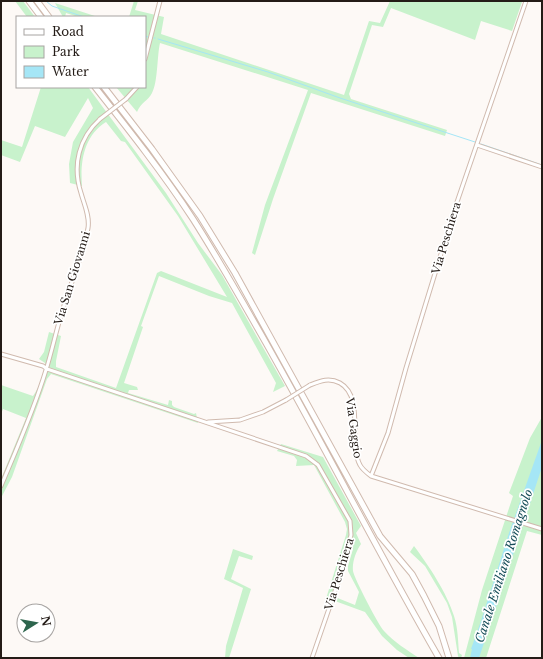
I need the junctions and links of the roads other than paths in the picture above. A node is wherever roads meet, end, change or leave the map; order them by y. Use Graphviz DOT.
graph roads {
  1 [pos="28,1"];
  2 [pos="37,1"];
  3 [pos="160,1"];
  4 [pos="526,1"];
  5 [pos="40,16"];
  6 [pos="49,16"];
  7 [pos="146,55"];
  8 [pos="96,88"];
  9 [pos="105,88"];
  10 [pos="136,88"];
  11 [pos="477,145"];
  12 [pos="542,167"];
  13 [pos="1,354"];
  14 [pos="47,369"];
  15 [pos="206,422"];
  16 [pos="371,476"];
  17 [pos="1,486"];
  18 [pos="542,529"];
  19 [pos="312,658"];
  20 [pos="439,658"];
  21 [pos="449,658"];
  1 -- 5 [label="highway"];
  2 -- 6 [label="highway"];
  3 -- 7 [label="street"];
  4 -- 11 [label="street, Via Peschiera"];
  8 -- 20 [label="highway"];
  9 -- 21 [label="highway"];
  10 -- 14 [label="street, Via San Giovanni, bridge"];
  11 -- 12 [label="street"];
  11 -- 16 [label="street, Via Peschiera"];
  13 -- 14 [label="street"];
  14 -- 15 [label="street"];
  14 -- 17 [label="street, Via San Giovanni"];
  15 -- 16 [label="street, Via Gaggio, bridge"];
  15 -- 19 [label="street, Via Peschiera"];
  16 -- 18 [label="street"];
}
